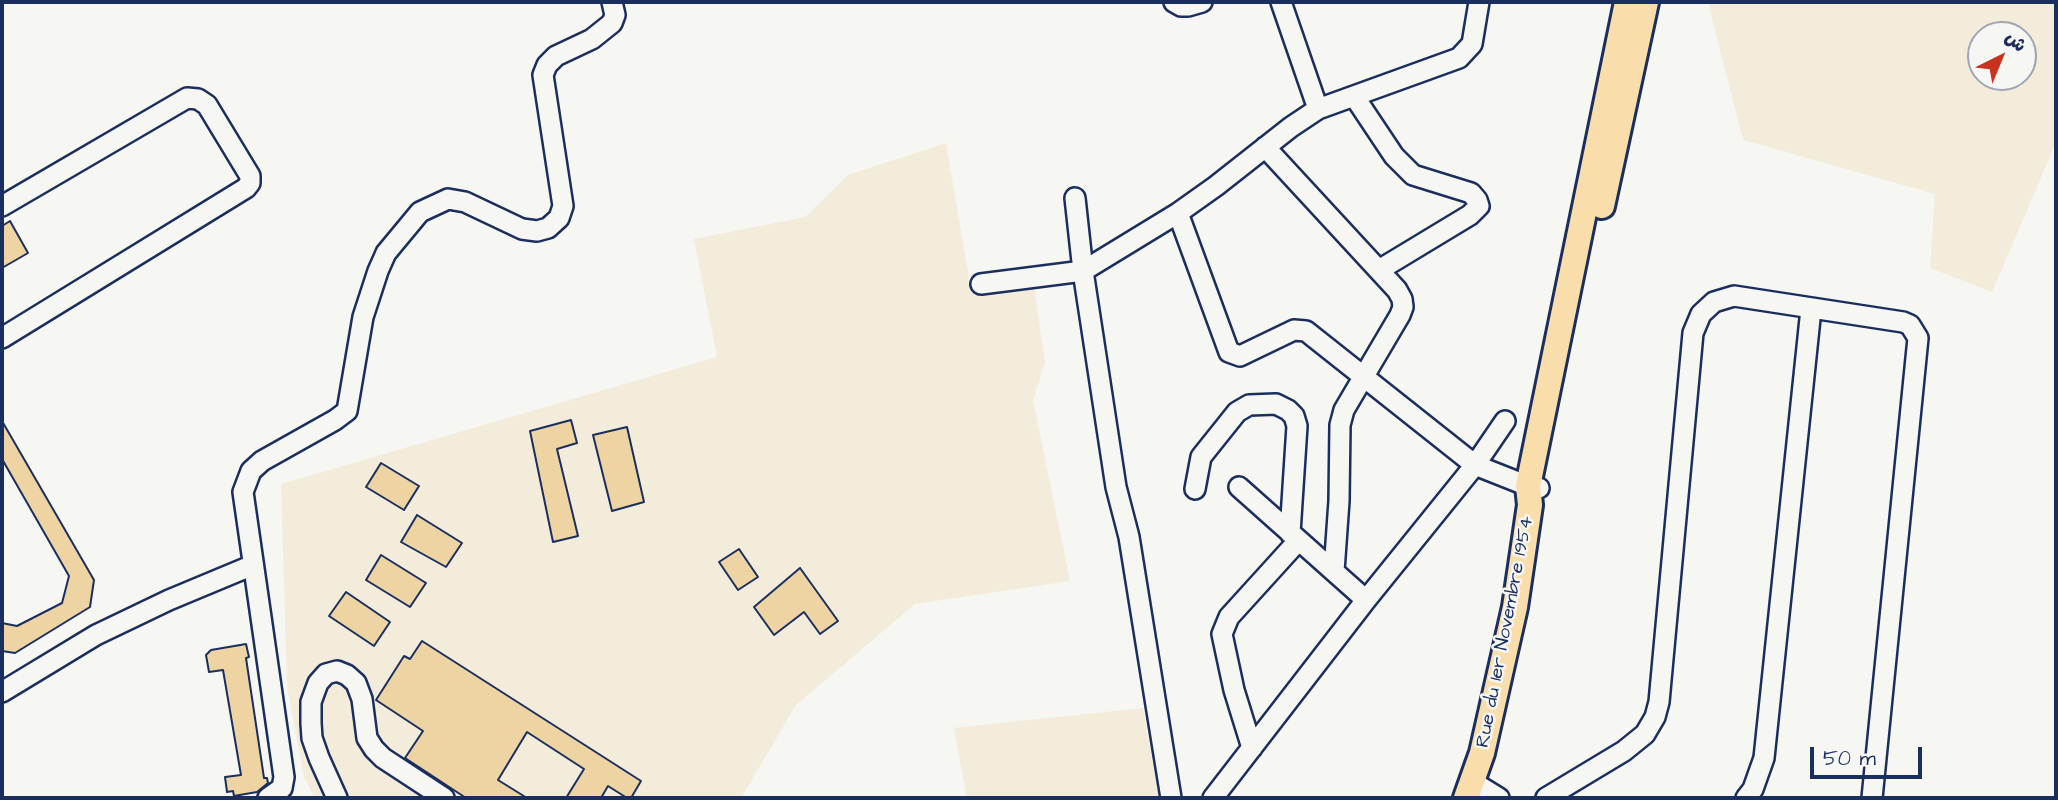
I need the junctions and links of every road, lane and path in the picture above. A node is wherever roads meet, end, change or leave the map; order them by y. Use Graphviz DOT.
graph roads {
  1 [pos="612,2"];
  2 [pos="1174,2"];
  3 [pos="1202,2"];
  4 [pos="1281,2"];
  5 [pos="1479,2"];
  6 [pos="1627,2"];
  7 [pos="1646,2"];
  8 [pos="1354,96"];
  9 [pos="1318,109"];
  10 [pos="1265,147"];
  11 [pos="1075,198"];
  12 [pos="2,206"];
  13 [pos="1178,213"];
  14 [pos="1379,270"];
  15 [pos="1083,271"];
  16 [pos="981,284"];
  17 [pos="1811,309"];
  18 [pos="2,338"];
  19 [pos="1364,376"];
  20 [pos="1505,421"];
  21 [pos="1475,465"];
  22 [pos="1239,487"];
  23 [pos="1195,489"];
  24 [pos="1533,493"];
  25 [pos="1294,537"];
  26 [pos="253,565"];
  27 [pos="1334,571"];
  28 [pos="1366,600"];
  29 [pos="2,692"];
  30 [pos="1252,748"];
  31 [pos="1469,790"];
  32 [pos="268,798"];
  33 [pos="337,798"];
  34 [pos="444,798"];
  35 [pos="1171,798"];
  36 [pos="1213,798"];
  37 [pos="1499,798"];
  38 [pos="1546,798"];
  39 [pos="1746,798"];
  40 [pos="1872,798"];
  1 -- 26 [label="street"];
  2 -- 3 [label="street"];
  4 -- 9 [label="street"];
  5 -- 8 [label="street"];
  6 -- 24 [label="main road"];
  7 -- 24 [label="main road"];
  8 -- 9 [label="street"];
  8 -- 14 [label="street"];
  9 -- 10 [label="street"];
  10 -- 13 [label="street"];
  10 -- 14 [label="street"];
  11 -- 15 [label="street"];
  12 -- 18 [label="street"];
  13 -- 15 [label="street"];
  13 -- 19 [label="street"];
  14 -- 19 [label="street"];
  15 -- 16 [label="street"];
  15 -- 35 [label="street"];
  17 -- 38 [label="street"];
  17 -- 39 [label="street"];
  17 -- 40 [label="street"];
  19 -- 21 [label="street"];
  19 -- 27 [label="street"];
  20 -- 21 [label="street"];
  21 -- 24 [label="street"];
  21 -- 28 [label="street"];
  22 -- 25 [label="street"];
  23 -- 25 [label="street"];
  24 -- 31 [label="main road, Rue du 1er Novembre 1954"];
  25 -- 27 [label="street"];
  25 -- 30 [label="street"];
  26 -- 29 [label="street"];
  26 -- 32 [label="street"];
  27 -- 28 [label="street"];
  28 -- 30 [label="street"];
  30 -- 36 [label="street"];
  31 -- 37 [label="street"];
  33 -- 34 [label="street"];
}
